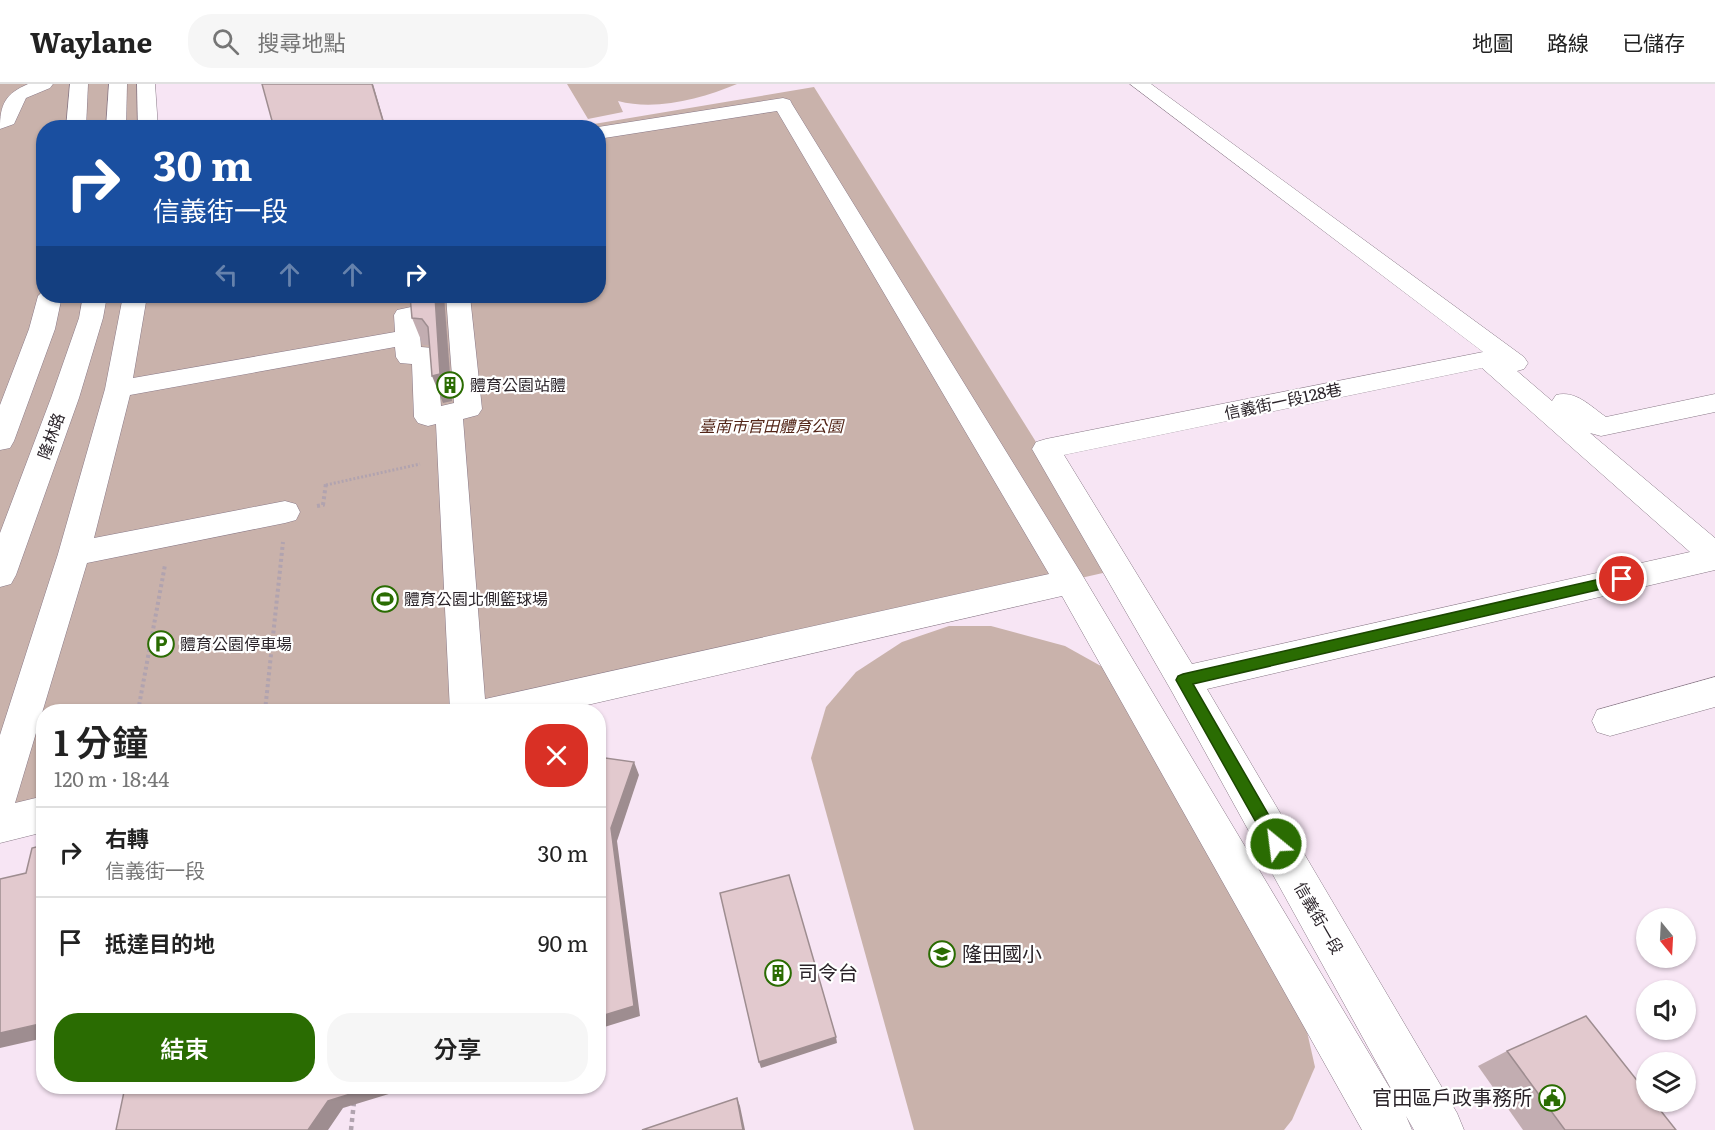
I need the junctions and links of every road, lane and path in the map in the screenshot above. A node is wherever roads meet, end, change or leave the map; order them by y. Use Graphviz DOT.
graph roads {
  1 [pos="44,84"];
  2 [pos="79,84"];
  3 [pos="118,84"];
  4 [pos="146,84"];
  5 [pos="1139,84"];
  6 [pos="77,120"];
  7 [pos="116,120"];
  8 [pos="148,120"];
  9 [pos="0,123"];
  10 [pos="606,132"];
  11 [pos="48,303"];
  12 [pos="94,303"];
  13 [pos="134,303"];
  14 [pos="423,303"];
  15 [pos="459,303"];
  16 [pos="408,337"];
  17 [pos="118,389"];
  18 [pos="1715,403"];
  19 [pos="7,408"];
  20 [pos="449,413"];
  21 [pos="0,441"];
  22 [pos="452,458"];
  23 [pos="285,512"];
  24 [pos="171,535"];
  25 [pos="74,554"];
  26 [pos="1715,557"];
  27 [pos="0,575"];
  28 [pos="1070,582"];
  29 [pos="1183,680"];
  30 [pos="1715,692"];
  31 [pos="139,704"];
  32 [pos="266,704"];
  33 [pos="468,704"];
  34 [pos="526,704"];
  35 [pos="1611,721"];
  36 [pos="0,794"];
  37 [pos="36,816"];
  38 [pos="0,825"];
  39 [pos="355,1097"];
  40 [pos="351,1130"];
  41 [pos="1388,1130"];
  42 [pos="1440,1130"];
  1 -- 9 [label="street"];
  2 -- 6 [label="street"];
  3 -- 7 [label="street"];
  4 -- 8 [label="street"];
  5 -- 18 [label="street"];
  10 -- 28 [label="street"];
  11 -- 19 [label="street"];
  12 -- 27 [label="street, 隆林路"];
  13 -- 17 [label="street"];
  14 -- 16 [label="street"];
  15 -- 20 [label="street"];
  16 -- 17 [label="street"];
  16 -- 20 [label="street"];
  17 -- 25 [label="street"];
  19 -- 21 [label="street"];
  20 -- 22 [label="street"];
  22 -- 23 [label="path"];
  22 -- 33 [label="street"];
  23 -- 24 [label="street"];
  23 -- 32 [label="path"];
  24 -- 25 [label="street"];
  24 -- 31 [label="path"];
  25 -- 36 [label="street"];
  26 -- 29 [label="street"];
  26 -- 29 [label="street, 信義街一段128巷"];
  28 -- 34 [label="street"];
  28 -- 41 [label="street"];
  29 -- 42 [label="street, 信義街一段"];
  30 -- 35 [label="street"];
  37 -- 38 [label="street"];
  39 -- 40 [label="path"];
}
